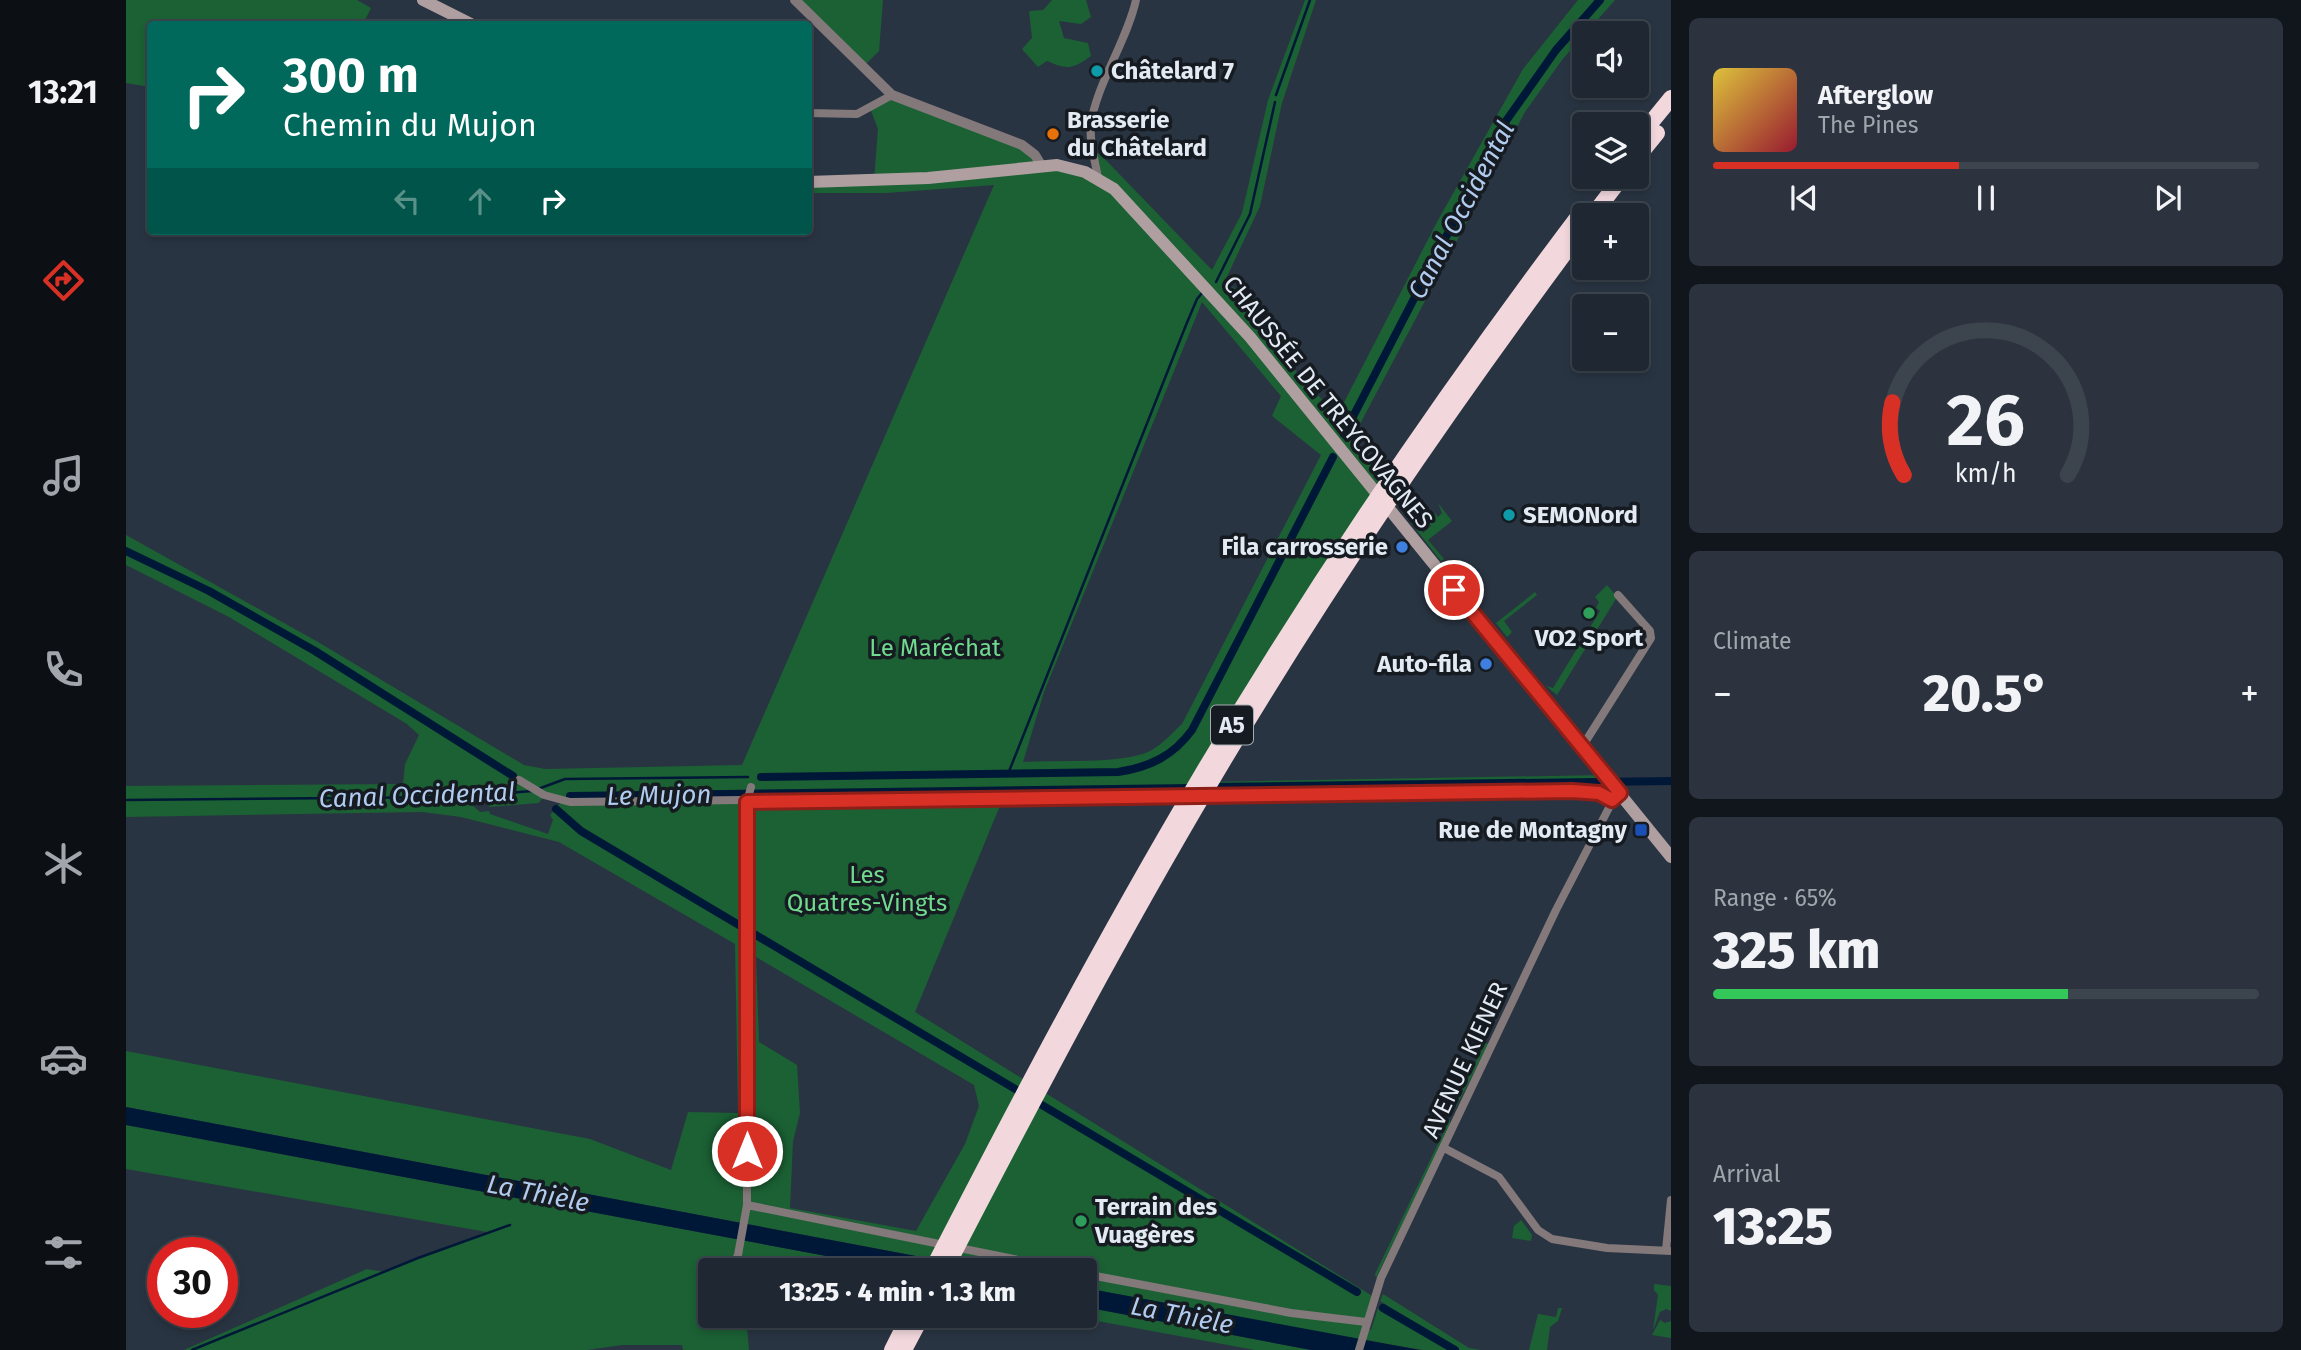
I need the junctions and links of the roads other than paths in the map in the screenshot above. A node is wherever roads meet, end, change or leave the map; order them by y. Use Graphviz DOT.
graph roads {
  1 [pos="423,0"];
  2 [pos="795,0"];
  3 [pos="1136,0"];
  4 [pos="465,21"];
  5 [pos="892,95"];
  6 [pos="1671,98"];
  7 [pos="812,113"];
  8 [pos="1671,115"];
  9 [pos="1649,125"];
  10 [pos="1649,143"];
  11 [pos="1041,165"];
  12 [pos="1098,178"];
  13 [pos="812,182"];
  14 [pos="1600,189"];
  15 [pos="1613,189"];
  16 [pos="1602,203"];
  17 [pos="1572,244"];
  18 [pos="1618,595"];
  19 [pos="1582,747"];
  20 [pos="519,780"];
  21 [pos="751,787"];
  22 [pos="1616,794"];
  23 [pos="747,802"];
  24 [pos="1666,848"];
  25 [pos="1671,857"];
  26 [pos="1444,1148"];
  27 [pos="1671,1200"];
  28 [pos="747,1208"];
  29 [pos="1668,1250"];
  30 [pos="736,1258"];
  31 [pos="938,1258"];
  32 [pos="951,1258"];
  33 [pos="1006,1258"];
  34 [pos="1097,1276"];
  35 [pos="1365,1326"];
  36 [pos="903,1328"];
  37 [pos="916,1328"];
  38 [pos="891,1350"];
  39 [pos="904,1350"];
  40 [pos="1359,1350"];
  1 -- 4 [label="main road"];
  2 -- 5 [label="street"];
  3 -- 12 [label="street"];
  5 -- 7 [label="street"];
  5 -- 11 [label="street"];
  6 -- 9 [label="highway"];
  8 -- 10 [label="highway"];
  11 -- 12 [label="main road"];
  11 -- 13 [label="main road"];
  12 -- 19 [label="main road, CHAUSSÉE DE TREYCOVAGNES"];
  14 -- 31 [label="highway, A5, bridge"];
  15 -- 16 [label="highway"];
  17 -- 32 [label="highway, A5, bridge"];
  18 -- 19 [label="street"];
  19 -- 22 [label="main road, CHAUSSÉE DE TREYCOVAGNES"];
  20 -- 23 [label="street"];
  21 -- 23 [label="street"];
  22 -- 23 [label="street"];
  22 -- 24 [label="main road, CHAUSSÉE DE TREYCOVAGNES"];
  22 -- 26 [label="street, AVENUE KIENER"];
  23 -- 28 [label="street"];
  24 -- 25 [label="main road, CHAUSSÉE DE TREYCOVAGNES"];
  26 -- 29 [label="street"];
  26 -- 35 [label="street, AVENUE KIENER"];
  27 -- 29 [label="street"];
  28 -- 30 [label="street"];
  28 -- 33 [label="street"];
  34 -- 35 [label="street"];
  35 -- 40 [label="street, AVENUE KIENER"];
  36 -- 38 [label="highway"];
  37 -- 39 [label="highway"];
}
